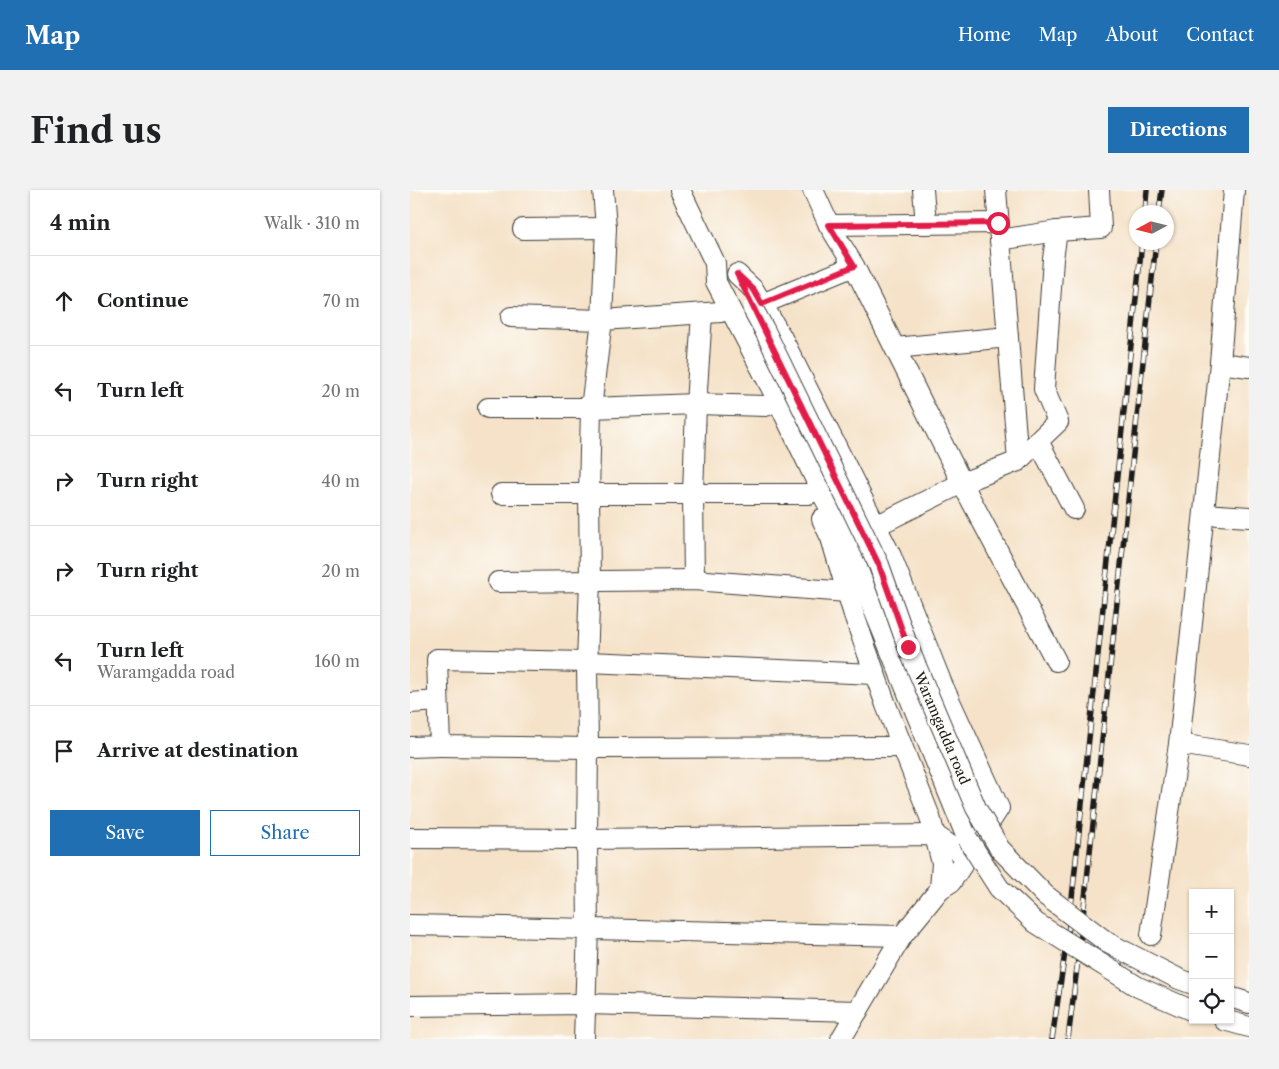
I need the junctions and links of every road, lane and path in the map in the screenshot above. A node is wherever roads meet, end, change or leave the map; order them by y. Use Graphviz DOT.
graph roads {
  1 [pos="603,190"];
  2 [pos="680,190"];
  3 [pos="813,190"];
  4 [pos="924,190"];
  5 [pos="996,190"];
  6 [pos="1099,190"];
  7 [pos="1234,190"];
  8 [pos="926,224"];
  9 [pos="829,225"];
  10 [pos="606,228"];
  11 [pos="523,230"];
  12 [pos="999,231"];
  13 [pos="1057,231"];
  14 [pos="854,266"];
  15 [pos="716,272"];
  16 [pos="758,306"];
  17 [pos="711,313"];
  18 [pos="511,317"];
  19 [pos="602,320"];
  20 [pos="1008,337"];
  21 [pos="895,348"];
  22 [pos="1220,363"];
  23 [pos="1249,367"];
  24 [pos="696,404"];
  25 [pos="766,406"];
  26 [pos="488,408"];
  27 [pos="591,408"];
  28 [pos="1038,441"];
  29 [pos="1018,461"];
  30 [pos="962,483"];
  31 [pos="501,494"];
  32 [pos="589,494"];
  33 [pos="693,494"];
  34 [pos="809,494"];
  35 [pos="1074,509"];
  36 [pos="1204,514"];
  37 [pos="1249,516"];
  38 [pos="876,526"];
  39 [pos="694,580"];
  40 [pos="590,581"];
  41 [pos="498,582"];
  42 [pos="847,592"];
  43 [pos="1056,661"];
  44 [pos="588,662"];
  45 [pos="875,674"];
  46 [pos="438,701"];
  47 [pos="410,703"];
  48 [pos="1179,744"];
  49 [pos="440,746"];
  50 [pos="410,747"];
  51 [pos="902,747"];
  52 [pos="588,748"];
  53 [pos="1249,755"];
  54 [pos="935,835"];
  55 [pos="410,838"];
  56 [pos="587,839"];
  57 [pos="967,857"];
  58 [pos="940,889"];
  59 [pos="410,925"];
  60 [pos="588,929"];
  61 [pos="1151,935"];
  62 [pos="902,936"];
  63 [pos="1189,983"];
  64 [pos="1234,998"];
  65 [pos="1249,1003"];
  66 [pos="586,1004"];
  67 [pos="410,1006"];
  68 [pos="1189,1009"];
  69 [pos="858,1011"];
  70 [pos="1234,1023"];
  71 [pos="1249,1027"];
  72 [pos="584,1039"];
  73 [pos="841,1039"];
  1 -- 10 [label="street"];
  2 -- 15 [label="street"];
  3 -- 9 [label="street"];
  4 -- 8 [label="street"];
  5 -- 12 [label="street"];
  6 -- 13 [label="street"];
  7 -- 22 [label="street"];
  8 -- 9 [label="street"];
  8 -- 12 [label="street"];
  9 -- 14 [label="street"];
  10 -- 11 [label="street"];
  10 -- 19 [label="street"];
  12 -- 13 [label="street"];
  12 -- 20 [label="street"];
  13 -- 28 [label="street"];
  14 -- 16 [label="street"];
  14 -- 21 [label="street"];
  15 -- 16 [label="street, Waramgadda road"];
  15 -- 17 [label="street"];
  15 -- 68 [label="street, bridge"];
  16 -- 38 [label="street"];
  16 -- 63 [label="street, Waramgadda road, bridge"];
  17 -- 19 [label="street"];
  17 -- 24 [label="street"];
  17 -- 25 [label="street"];
  18 -- 19 [label="street"];
  19 -- 27 [label="street"];
  20 -- 21 [label="street"];
  20 -- 29 [label="street"];
  21 -- 30 [label="street"];
  22 -- 23 [label="street"];
  22 -- 36 [label="street"];
  24 -- 25 [label="street"];
  24 -- 27 [label="street"];
  24 -- 33 [label="street"];
  25 -- 34 [label="street"];
  26 -- 27 [label="street"];
  27 -- 32 [label="street"];
  28 -- 29 [label="street"];
  28 -- 35 [label="street"];
  29 -- 30 [label="street"];
  30 -- 38 [label="street"];
  30 -- 43 [label="street"];
  31 -- 32 [label="street"];
  32 -- 33 [label="street"];
  32 -- 40 [label="street"];
  33 -- 34 [label="street"];
  33 -- 39 [label="street"];
  34 -- 42 [label="street"];
  36 -- 37 [label="street"];
  36 -- 48 [label="street"];
  38 -- 57 [label="street"];
  39 -- 40 [label="street"];
  39 -- 42 [label="street"];
  40 -- 41 [label="street"];
  40 -- 44 [label="street"];
  42 -- 45 [label="street"];
  44 -- 45 [label="street"];
  44 -- 46 [label="street"];
  44 -- 52 [label="street"];
  45 -- 51 [label="street"];
  46 -- 47 [label="street"];
  46 -- 49 [label="street"];
  48 -- 53 [label="street"];
  48 -- 61 [label="street"];
  49 -- 50 [label="street"];
  49 -- 52 [label="street"];
  51 -- 52 [label="street"];
  51 -- 54 [label="street"];
  52 -- 56 [label="street"];
  54 -- 56 [label="street"];
  54 -- 57 [label="street"];
  54 -- 58 [label="street"];
  55 -- 56 [label="street"];
  56 -- 60 [label="street"];
  57 -- 58 [label="street"];
  58 -- 62 [label="street"];
  59 -- 60 [label="street"];
  60 -- 62 [label="street"];
  60 -- 66 [label="street"];
  62 -- 69 [label="street"];
  64 -- 65 [label="street"];
  66 -- 67 [label="street"];
  66 -- 69 [label="street"];
  66 -- 72 [label="street"];
  69 -- 73 [label="street"];
  70 -- 71 [label="street"];
}
